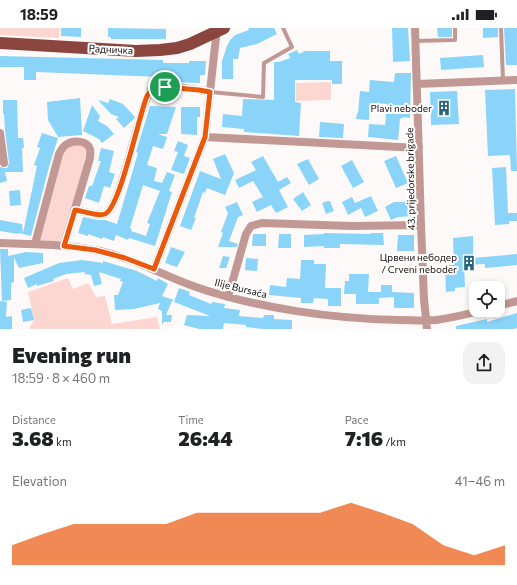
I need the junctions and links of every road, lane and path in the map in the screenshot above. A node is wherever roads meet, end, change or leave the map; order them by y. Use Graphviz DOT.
graph roads {
  1 [pos="283,28"];
  2 [pos="415,28"];
  3 [pos="455,28"];
  4 [pos="500,28"];
  5 [pos="220,29"];
  6 [pos="416,41"];
  7 [pos="0,43"];
  8 [pos="502,80"];
  9 [pos="517,80"];
  10 [pos="417,84"];
  11 [pos="210,92"];
  12 [pos="0,133"];
  13 [pos="205,137"];
  14 [pos="419,148"];
  15 [pos="4,163"];
  16 [pos="75,210"];
  17 [pos="421,225"];
  18 [pos="0,243"];
  19 [pos="35,244"];
  20 [pos="64,246"];
  21 [pos="154,269"];
  22 [pos="228,297"];
  23 [pos="517,301"];
  24 [pos="505,304"];
  25 [pos="469,313"];
  26 [pos="426,320"];
  27 [pos="427,329"];
  1 -- 11 [label="lane"];
  2 -- 6 [label="street, 43. prijedorske brigade"];
  3 -- 6 [label="lane"];
  4 -- 8 [label="lane"];
  5 -- 7 [label="main road, Радничка"];
  5 -- 11 [label="street"];
  6 -- 10 [label="street, 43. prijedorske brigade"];
  8 -- 9 [label="street"];
  8 -- 10 [label="street"];
  10 -- 14 [label="street, 43. prijedorske brigade"];
  11 -- 13 [label="street"];
  11 -- 16 [label="street"];
  12 -- 15 [label="street"];
  13 -- 14 [label="street"];
  13 -- 21 [label="street"];
  14 -- 17 [label="street, 43. prijedorske brigade"];
  16 -- 19 [label="street"];
  16 -- 20 [label="street"];
  17 -- 22 [label="street"];
  17 -- 26 [label="street, 43. prijedorske brigade"];
  18 -- 19 [label="street, Ilije Bursaća"];
  19 -- 20 [label="street, Ilije Bursaća"];
  20 -- 21 [label="street, Ilije Bursaća"];
  21 -- 22 [label="street, Ilije Bursaća"];
  22 -- 26 [label="street, Ilije Bursaća"];
  23 -- 24 [label="street"];
  25 -- 26 [label="street, Ilije Bursaća"];
  26 -- 27 [label="street, 43. prijedorske brigade"];
}
